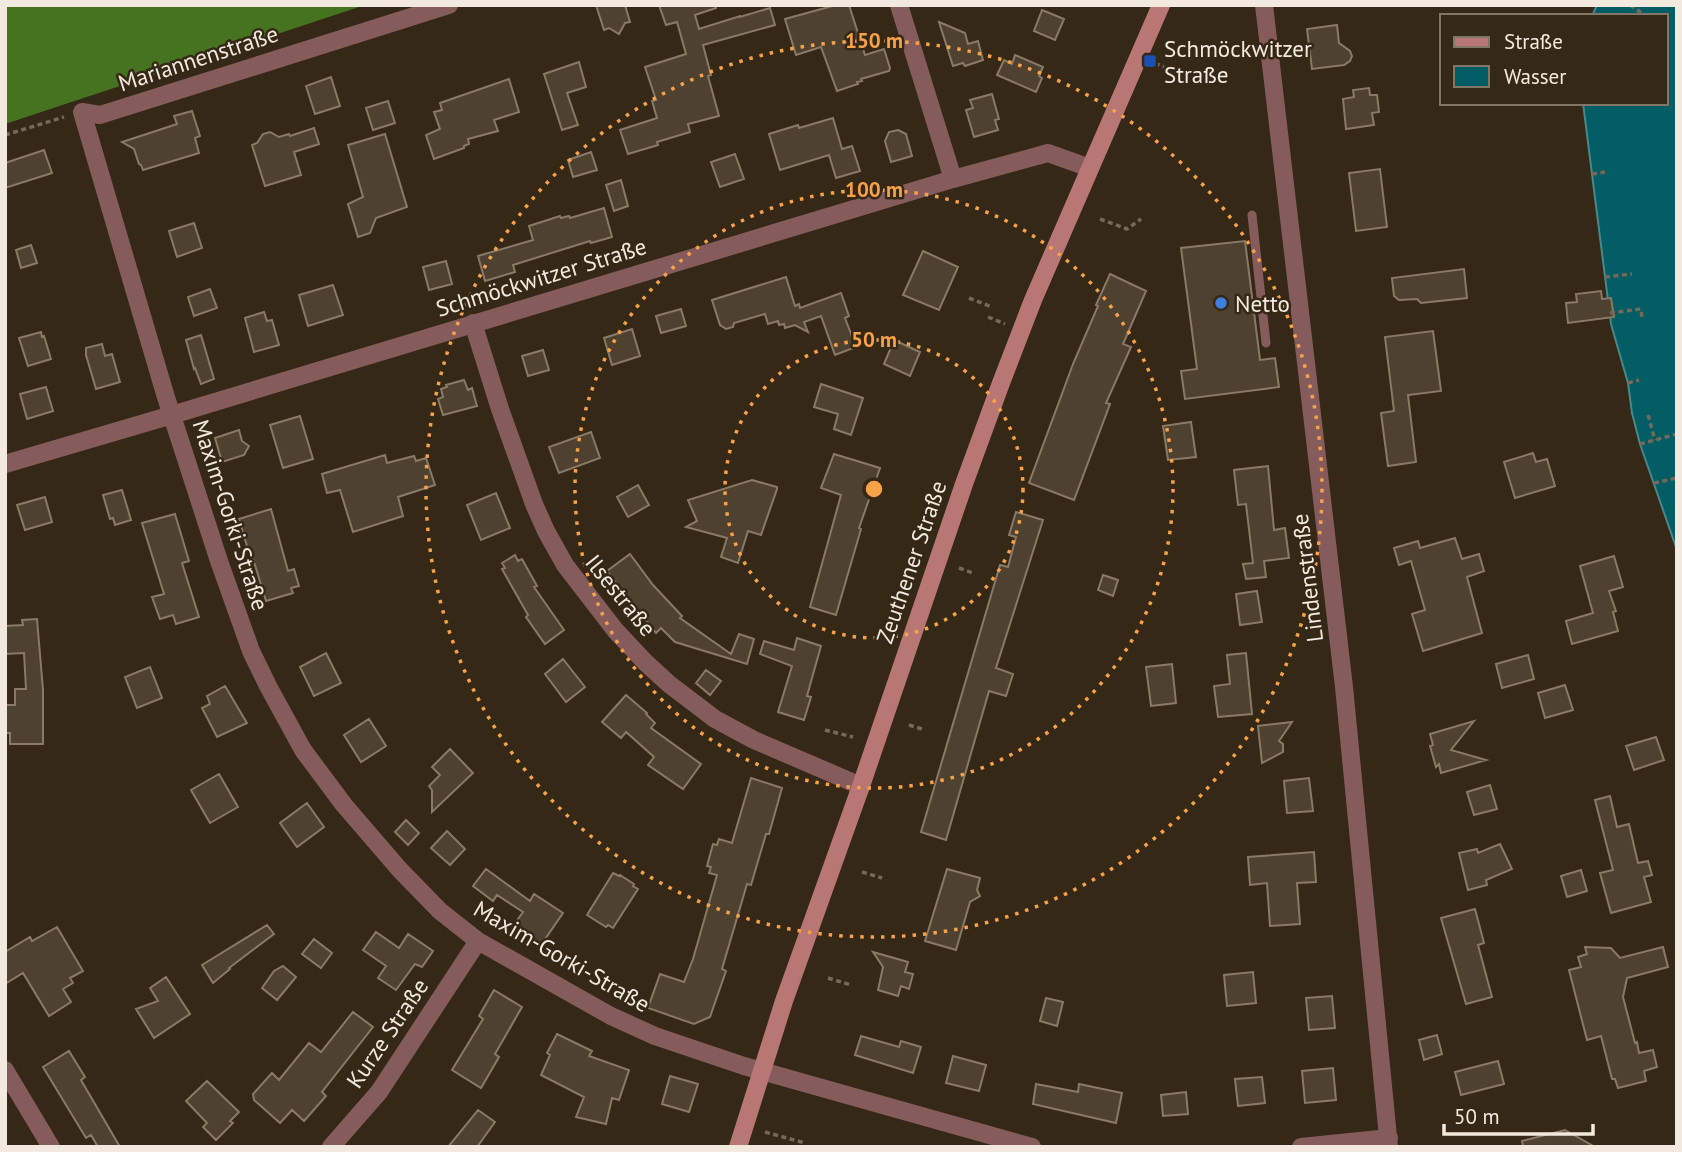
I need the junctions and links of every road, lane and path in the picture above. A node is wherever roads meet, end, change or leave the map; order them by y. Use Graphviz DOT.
graph roads {
  1 [pos="449,5"];
  2 [pos="899,5"];
  3 [pos="1161,5"];
  4 [pos="1264,5"];
  5 [pos="82,112"];
  6 [pos="5,135"];
  7 [pos="1090,168"];
  8 [pos="1605,172"];
  9 [pos="1592,174"];
  10 [pos="953,179"];
  11 [pos="1252,215"];
  12 [pos="1100,219"];
  13 [pos="1141,219"];
  14 [pos="1632,274"];
  15 [pos="1605,277"];
  16 [pos="969,298"];
  17 [pos="992,307"];
  18 [pos="1610,313"];
  19 [pos="988,317"];
  20 [pos="1642,318"];
  21 [pos="1011,321"];
  22 [pos="473,323"];
  23 [pos="1266,343"];
  24 [pos="1639,380"];
  25 [pos="1628,383"];
  26 [pos="172,415"];
  27 [pos="1648,415"];
  28 [pos="1677,434"];
  29 [pos="1655,440"];
  30 [pos="1640,444"];
  31 [pos="5,464"];
  32 [pos="1677,478"];
  33 [pos="1654,483"];
  34 [pos="959,568"];
  35 [pos="973,573"];
  36 [pos="909,725"];
  37 [pos="825,730"];
  38 [pos="925,730"];
  39 [pos="853,737"];
  40 [pos="861,786"];
  41 [pos="862,872"];
  42 [pos="882,878"];
  43 [pos="478,941"];
  44 [pos="828,978"];
  45 [pos="851,985"];
  46 [pos="5,1070"];
  47 [pos="762,1071"];
  48 [pos="765,1132"];
  49 [pos="1389,1142"];
  50 [pos="805,1143"];
  51 [pos="51,1147"];
  52 [pos="331,1147"];
  53 [pos="738,1147"];
  54 [pos="1032,1147"];
  55 [pos="1301,1147"];
  1 -- 5 [label="street, Mariannenstraße"];
  2 -- 10 [label="street"];
  3 -- 7 [label="main road, Zeuthener Straße"];
  4 -- 49 [label="street, Lindenstraße"];
  5 -- 6 [label="path"];
  5 -- 26 [label="street, Maxim-Gorki-Straße"];
  7 -- 10 [label="street, Schmöckwitzer Straße"];
  7 -- 40 [label="main road, Zeuthener Straße"];
  8 -- 9 [label="path"];
  10 -- 22 [label="street, Schmöckwitzer Straße"];
  11 -- 23 [label="lane"];
  12 -- 13 [label="path"];
  14 -- 15 [label="path"];
  16 -- 17 [label="path"];
  18 -- 20 [label="path"];
  19 -- 21 [label="path"];
  22 -- 26 [label="street, Schmöckwitzer Straße"];
  22 -- 40 [label="street, Ilsestraße"];
  24 -- 25 [label="path"];
  26 -- 31 [label="street, Schmöckwitzer Straße"];
  26 -- 43 [label="street, Maxim-Gorki-Straße"];
  27 -- 29 [label="path"];
  28 -- 29 [label="path"];
  29 -- 30 [label="path"];
  32 -- 33 [label="path"];
  34 -- 35 [label="path"];
  36 -- 38 [label="path"];
  37 -- 39 [label="path"];
  40 -- 47 [label="main road, Zeuthener Straße"];
  41 -- 42 [label="path"];
  43 -- 47 [label="street, Maxim-Gorki-Straße"];
  43 -- 52 [label="street, Kurze Straße"];
  44 -- 45 [label="path"];
  46 -- 51 [label="street"];
  47 -- 53 [label="main road, Zeuthener Straße"];
  47 -- 54 [label="street, Maxim-Gorki-Straße"];
  48 -- 50 [label="path"];
  49 -- 55 [label="street"];
}
